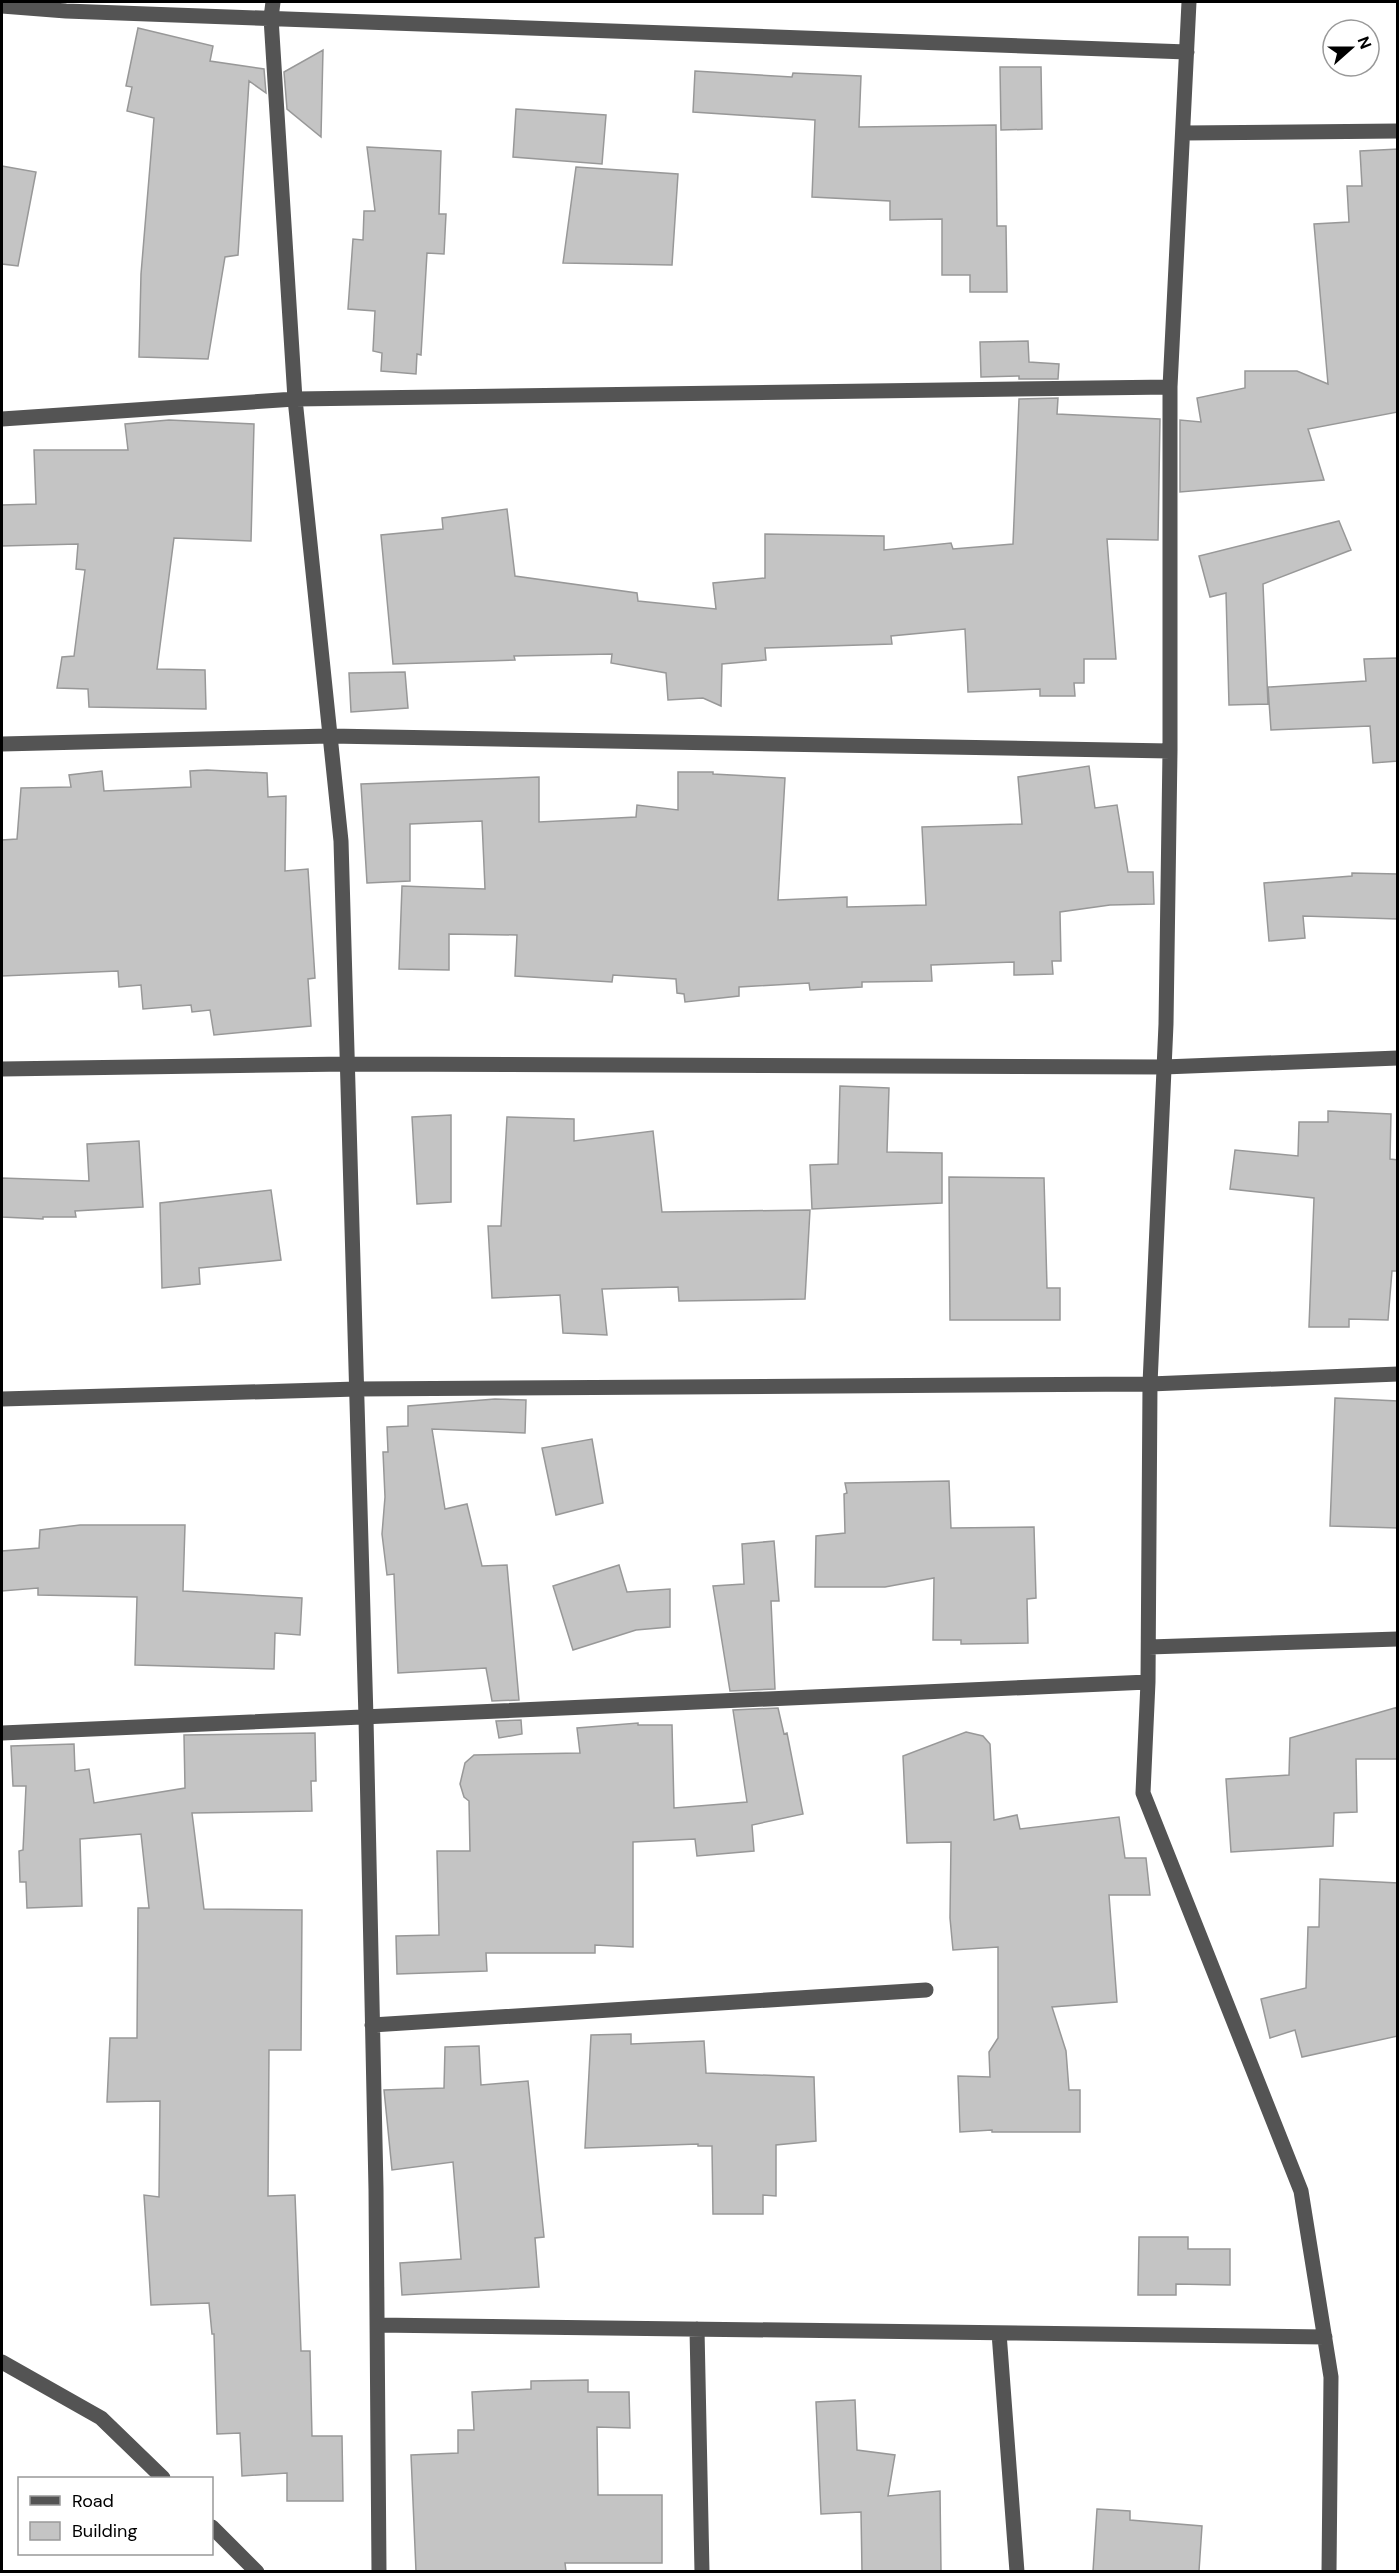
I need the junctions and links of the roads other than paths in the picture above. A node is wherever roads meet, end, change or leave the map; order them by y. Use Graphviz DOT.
graph roads {
  1 [pos="273,2"];
  2 [pos="1189,2"];
  3 [pos="2,6"];
  4 [pos="271,18"];
  5 [pos="1187,52"];
  6 [pos="1398,131"];
  7 [pos="1184,133"];
  8 [pos="1170,387"];
  9 [pos="294,399"];
  10 [pos="2,419"];
  11 [pos="330,736"];
  12 [pos="2,744"];
  13 [pos="1170,751"];
  14 [pos="1398,1058"];
  15 [pos="348,1064"];
  16 [pos="1164,1067"];
  17 [pos="2,1069"];
  18 [pos="1398,1374"];
  19 [pos="1150,1384"];
  20 [pos="357,1389"];
  21 [pos="2,1399"];
  22 [pos="1398,1639"];
  23 [pos="1149,1647"];
  24 [pos="1149,1682"];
  25 [pos="366,1718"];
  26 [pos="2,1733"];
  27 [pos="926,1990"];
  28 [pos="372,2025"];
  29 [pos="377,2325"];
  30 [pos="697,2329"];
  31 [pos="999,2333"];
  32 [pos="1325,2337"];
  33 [pos="2,2362"];
  34 [pos="162,2477"];
  35 [pos="213,2528"];
  36 [pos="257,2571"];
  37 [pos="379,2571"];
  38 [pos="702,2571"];
  39 [pos="1017,2571"];
  40 [pos="1329,2571"];
  1 -- 4 [label="street"];
  2 -- 5 [label="street"];
  3 -- 4 [label="street"];
  4 -- 5 [label="street"];
  4 -- 9 [label="street"];
  5 -- 7 [label="street"];
  6 -- 7 [label="street"];
  7 -- 8 [label="street"];
  8 -- 9 [label="street"];
  8 -- 13 [label="street"];
  9 -- 10 [label="street"];
  9 -- 11 [label="street"];
  11 -- 12 [label="street"];
  11 -- 13 [label="street"];
  11 -- 15 [label="street"];
  13 -- 16 [label="street"];
  14 -- 16 [label="street"];
  15 -- 16 [label="street"];
  15 -- 17 [label="street"];
  15 -- 20 [label="street"];
  16 -- 19 [label="street"];
  18 -- 19 [label="street"];
  19 -- 20 [label="street"];
  19 -- 23 [label="street"];
  20 -- 21 [label="street"];
  20 -- 25 [label="street"];
  22 -- 23 [label="street"];
  23 -- 24 [label="street"];
  24 -- 25 [label="street"];
  24 -- 32 [label="street"];
  25 -- 26 [label="street"];
  25 -- 28 [label="street"];
  27 -- 28 [label="street"];
  28 -- 29 [label="street"];
  29 -- 30 [label="street"];
  29 -- 37 [label="street"];
  30 -- 31 [label="street"];
  30 -- 38 [label="street"];
  31 -- 32 [label="street"];
  31 -- 39 [label="street"];
  32 -- 40 [label="street"];
  33 -- 34 [label="street"];
  35 -- 36 [label="street"];
}
